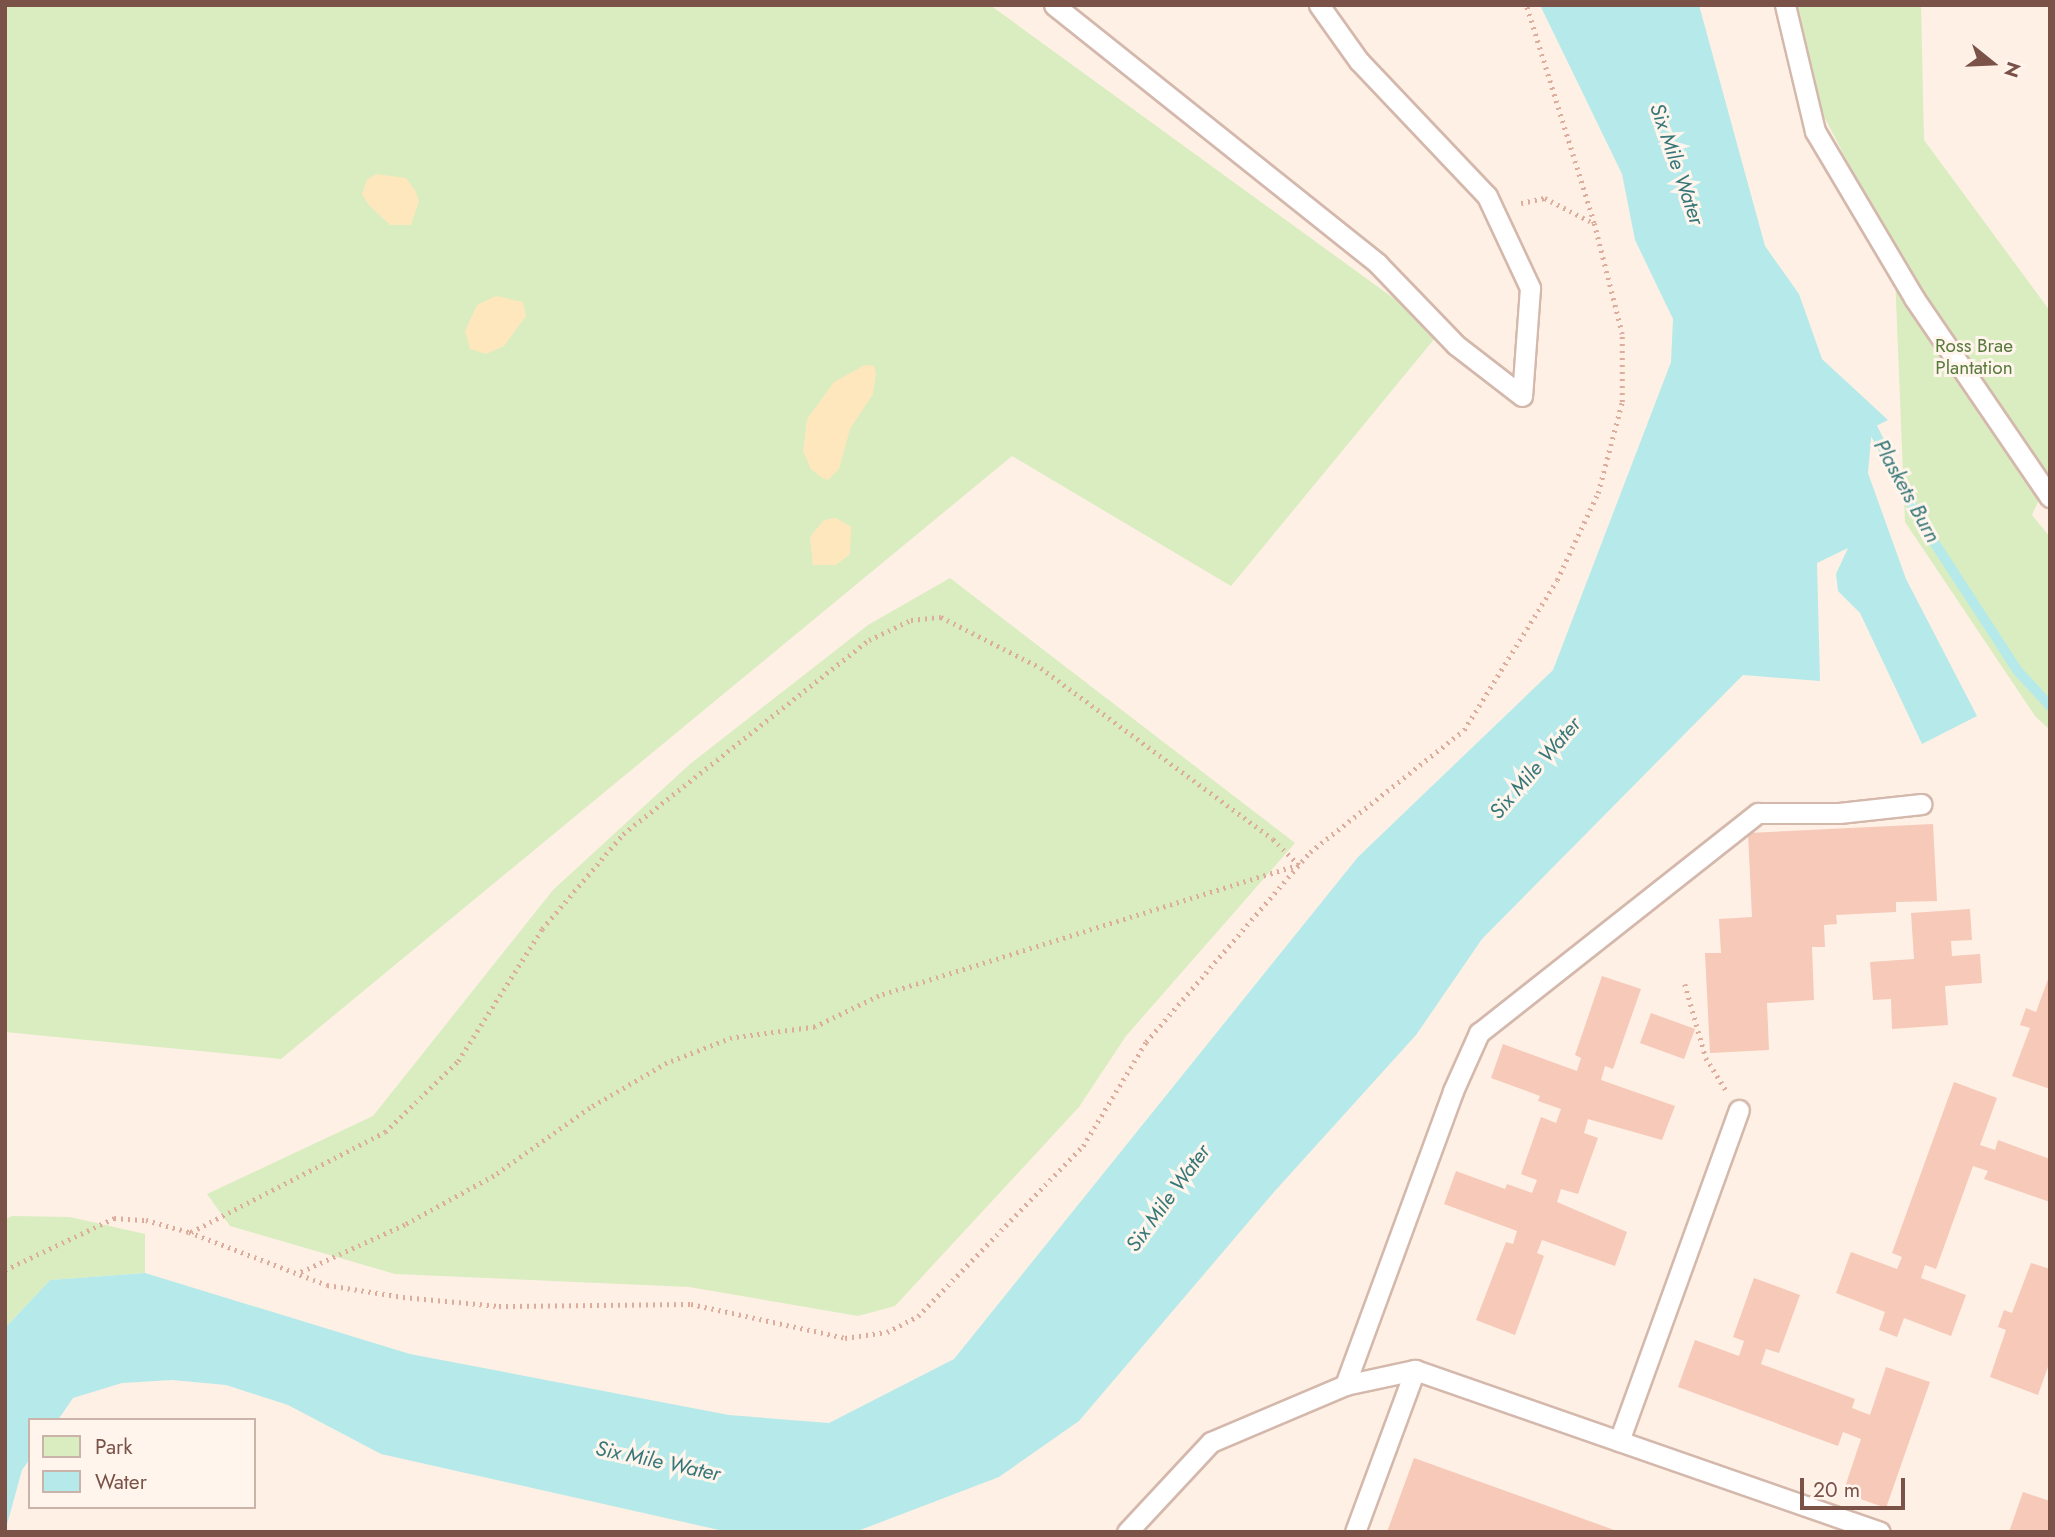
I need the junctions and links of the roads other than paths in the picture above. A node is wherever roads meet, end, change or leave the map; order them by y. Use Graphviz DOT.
graph roads {
  1 [pos="1054,5"];
  2 [pos="1319,5"];
  3 [pos="1785,5"];
  4 [pos="2050,497"];
  5 [pos="1922,804"];
  6 [pos="1739,1110"];
  7 [pos="1415,1370"];
  8 [pos="1345,1385"];
  9 [pos="1619,1441"];
  10 [pos="1127,1532"];
  11 [pos="1355,1532"];
  12 [pos="1880,1532"];
  1 -- 2 [label="lane"];
  3 -- 4 [label="lane"];
  5 -- 8 [label="lane"];
  6 -- 9 [label="lane"];
  7 -- 8 [label="lane"];
  7 -- 9 [label="lane"];
  7 -- 11 [label="lane"];
  8 -- 10 [label="lane"];
  9 -- 12 [label="lane"];
}
